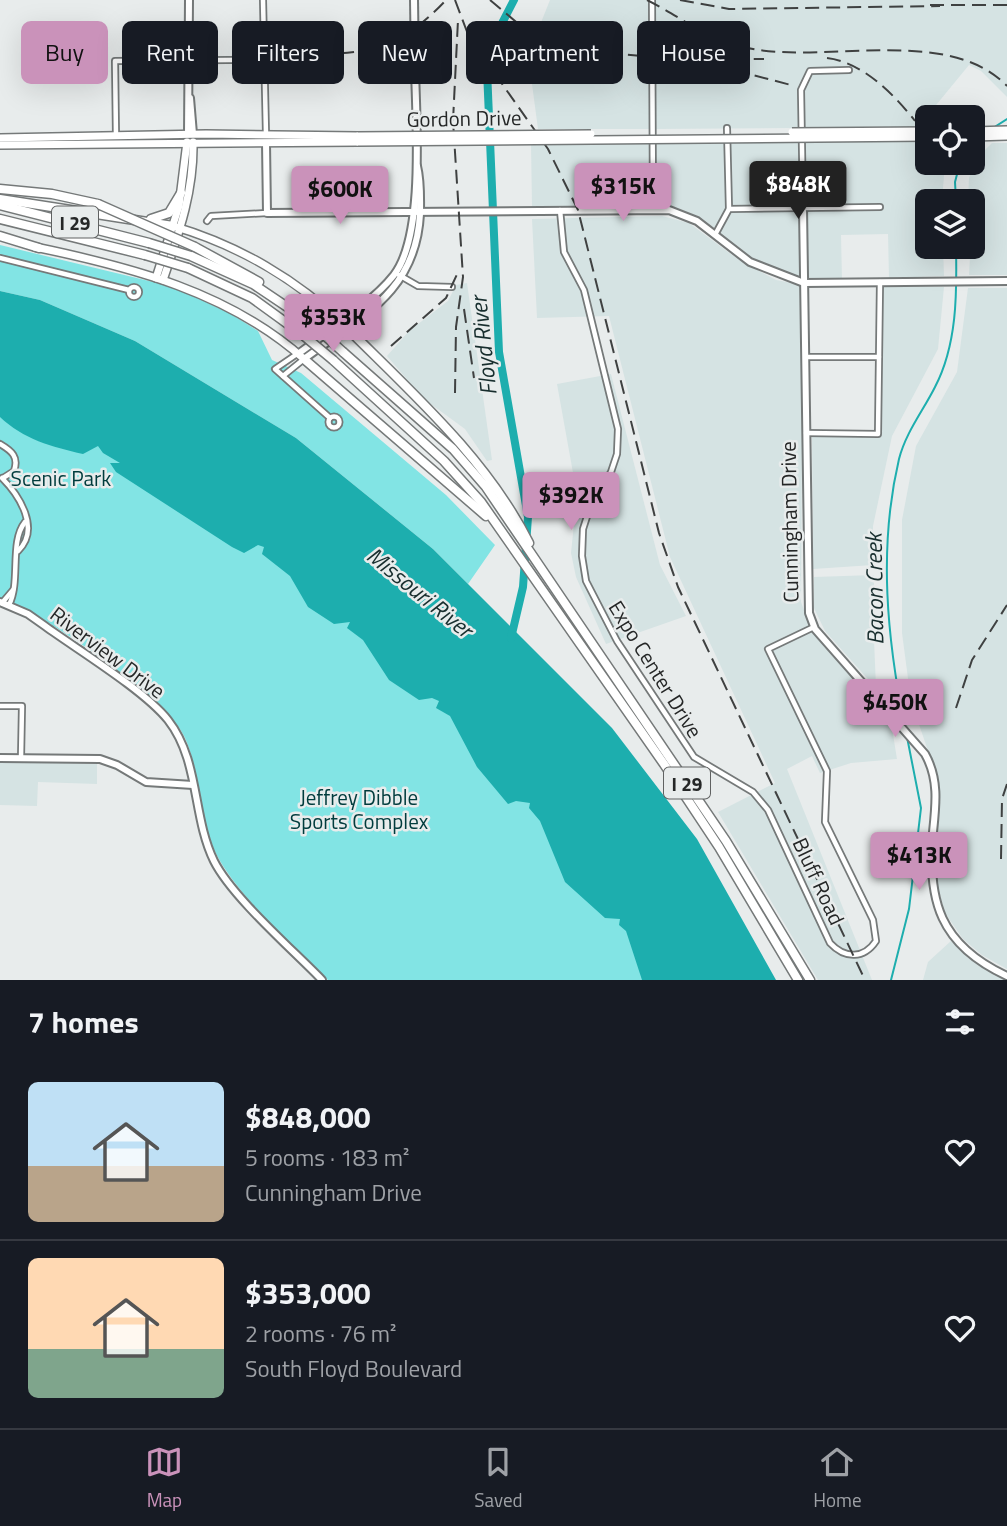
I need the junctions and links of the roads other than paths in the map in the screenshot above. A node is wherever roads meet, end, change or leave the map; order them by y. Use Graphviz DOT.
graph roads {
  1 [pos="189,0"];
  2 [pos="263,0"];
  3 [pos="414,0"];
  4 [pos="652,0"];
  5 [pos="189,21"];
  6 [pos="263,21"];
  7 [pos="122,61"];
  8 [pos="849,70"];
  9 [pos="190,84"];
  10 [pos="264,84"];
  11 [pos="727,128"];
  12 [pos="1007,130"];
  13 [pos="915,131"];
  14 [pos="985,131"];
  15 [pos="190,134"];
  16 [pos="985,136"];
  17 [pos="915,137"];
  18 [pos="1007,137"];
  19 [pos="0,138"];
  20 [pos="266,138"];
  21 [pos="358,139"];
  22 [pos="116,141"];
  23 [pos="190,144"];
  24 [pos="210,144"];
  25 [pos="0,145"];
  26 [pos="195,164"];
  27 [pos="0,189"];
  28 [pos="181,193"];
  29 [pos="0,199"];
  30 [pos="0,205"];
  31 [pos="880,207"];
  32 [pos="803,208"];
  33 [pos="653,209"];
  34 [pos="729,209"];
  35 [pos="560,210"];
  36 [pos="417,212"];
  37 [pos="267,213"];
  38 [pos="0,219"];
  39 [pos="148,220"];
  40 [pos="207,221"];
  41 [pos="177,227"];
  42 [pos="716,233"];
  43 [pos="0,238"];
  44 [pos="39,248"];
  45 [pos="193,251"];
  46 [pos="0,258"];
  47 [pos="396,273"];
  48 [pos="403,277"];
  49 [pos="160,279"];
  50 [pos="1007,281"];
  51 [pos="880,282"];
  52 [pos="804,283"];
  53 [pos="452,287"];
  54 [pos="130,290"];
  55 [pos="343,324"];
  56 [pos="301,357"];
  57 [pos="805,357"];
  58 [pos="879,357"];
  59 [pos="283,376"];
  60 [pos="330,418"];
  61 [pos="806,433"];
  62 [pos="0,444"];
  63 [pos="1,478"];
  64 [pos="488,483"];
  65 [pos="479,505"];
  66 [pos="4,604"];
  67 [pos="814,627"];
  68 [pos="0,706"];
  69 [pos="0,758"];
  70 [pos="20,758"];
  71 [pos="193,785"];
  72 [pos="753,792"];
  73 [pos="1007,976"];
  74 [pos="322,980"];
  75 [pos="798,980"];
  76 [pos="810,980"];
  1 -- 5 [label="main road"];
  2 -- 6 [label="street"];
  3 -- 36 [label="main road, bridge"];
  4 -- 33 [label="street"];
  7 -- 22 [label="street"];
  8 -- 32 [label="street, Cunningham Drive"];
  9 -- 15 [label="main road"];
  10 -- 20 [label="street"];
  11 -- 34 [label="street"];
  12 -- 14 [label="main road"];
  13 -- 21 [label="main road, Gordon Drive, bridge"];
  15 -- 20 [label="main road, Gordon Drive"];
  15 -- 22 [label="main road, Gordon Drive"];
  15 -- 23 [label="main road"];
  16 -- 18 [label="main road"];
  17 -- 21 [label="main road, Gordon Drive, bridge"];
  19 -- 22 [label="main road, Gordon Drive"];
  20 -- 21 [label="main road, Gordon Drive"];
  20 -- 24 [label="main road, Gordon Drive"];
  20 -- 37 [label="main road"];
  22 -- 23 [label="main road, Gordon Drive"];
  22 -- 25 [label="main road, Gordon Drive"];
  23 -- 24 [label="main road, Gordon Drive"];
  23 -- 26 [label="main road"];
  23 -- 28 [label="main road"];
  24 -- 26 [label="main road"];
  26 -- 41 [label="main road"];
  27 -- 45 [label="highway, bridge"];
  28 -- 39 [label="highway"];
  28 -- 41 [label="main road"];
  29 -- 39 [label="highway"];
  30 -- 45 [label="highway, I 29, bridge"];
  31 -- 32 [label="street"];
  32 -- 34 [label="street"];
  32 -- 52 [label="main road, Cunningham Drive"];
  33 -- 35 [label="main road"];
  33 -- 42 [label="main road"];
  34 -- 42 [label="street"];
  35 -- 36 [label="main road"];
  35 -- 72 [label="street, Expo Center Drive"];
  36 -- 37 [label="main road"];
  36 -- 47 [label="main road"];
  36 -- 48 [label="main road"];
  37 -- 40 [label="street"];
  38 -- 65 [label="highway, I 29, bridge"];
  39 -- 41 [label="highway"];
  41 -- 49 [label="main road"];
  41 -- 55 [label="main road"];
  42 -- 52 [label="main road"];
  43 -- 44 [label="highway"];
  44 -- 49 [label="main road"];
  45 -- 64 [label="highway, bridge"];
  46 -- 54 [label="street"];
  47 -- 48 [label="street"];
  47 -- 55 [label="main road"];
  48 -- 53 [label="street"];
  48 -- 55 [label="main road"];
  49 -- 56 [label="main road"];
  50 -- 51 [label="main road"];
  51 -- 52 [label="main road"];
  51 -- 58 [label="street"];
  52 -- 57 [label="main road, Cunningham Drive"];
  55 -- 56 [label="main road"];
  55 -- 64 [label="highway"];
  56 -- 59 [label="street"];
  56 -- 59 [label="street"];
  56 -- 65 [label="highway"];
  57 -- 58 [label="street"];
  57 -- 61 [label="main road, Cunningham Drive"];
  58 -- 61 [label="street"];
  59 -- 60 [label="street"];
  61 -- 67 [label="main road, Cunningham Drive"];
  62 -- 63 [label="street"];
  63 -- 66 [label="street"];
  64 -- 76 [label="highway, I 29"];
  65 -- 75 [label="highway, I 29"];
  66 -- 71 [label="main road, Riverview Drive"];
  67 -- 72 [label="street, Bluff Road"];
  67 -- 73 [label="main road, Cunningham Drive"];
  68 -- 70 [label="street"];
  69 -- 70 [label="main road"];
  70 -- 71 [label="main road"];
  71 -- 74 [label="main road, Riverview Drive"];
}
